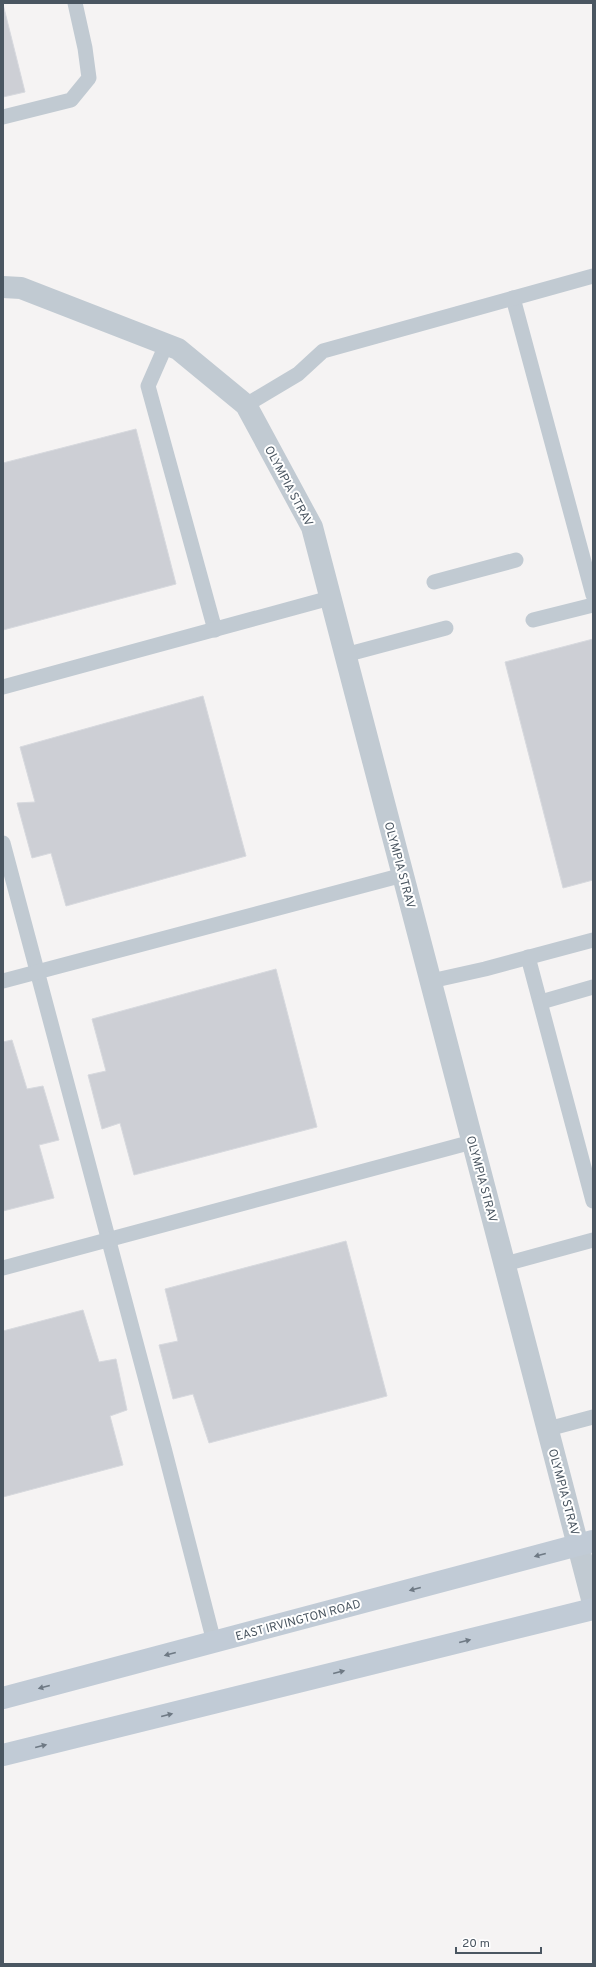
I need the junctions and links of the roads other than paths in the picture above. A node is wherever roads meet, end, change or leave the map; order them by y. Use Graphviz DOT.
graph roads {
  1 [pos="75,3"];
  2 [pos="3,117"];
  3 [pos="593,276"];
  4 [pos="3,287"];
  5 [pos="513,298"];
  6 [pos="166,345"];
  7 [pos="246,405"];
  8 [pos="516,560"];
  9 [pos="434,582"];
  10 [pos="593,596"];
  11 [pos="330,598"];
  12 [pos="593,604"];
  13 [pos="533,620"];
  14 [pos="446,628"];
  15 [pos="215,630"];
  16 [pos="345,655"];
  17 [pos="3,687"];
  18 [pos="3,843"];
  19 [pos="403,875"];
  20 [pos="593,940"];
  21 [pos="528,957"];
  22 [pos="37,972"];
  23 [pos="3,981"];
  24 [pos="430,981"];
  25 [pos="593,988"];
  26 [pos="541,1002"];
  27 [pos="472,1142"];
  28 [pos="593,1201"];
  29 [pos="109,1240"];
  30 [pos="593,1242"];
  31 [pos="505,1264"];
  32 [pos="3,1268"];
  33 [pos="593,1417"];
  34 [pos="548,1429"];
  35 [pos="585,1543"];
  36 [pos="593,1603"];
  37 [pos="593,1609"];
  38 [pos="214,1642"];
  39 [pos="3,1698"];
  40 [pos="3,1755"];
  1 -- 2 [label="lane"];
  3 -- 5 [label="lane"];
  4 -- 6 [label="street, OLYMPIA STRAV"];
  5 -- 7 [label="lane"];
  5 -- 10 [label="lane"];
  6 -- 7 [label="street, OLYMPIA STRAV"];
  6 -- 15 [label="lane"];
  7 -- 11 [label="street, OLYMPIA STRAV"];
  8 -- 9 [label="lane"];
  11 -- 15 [label="lane"];
  11 -- 16 [label="street, OLYMPIA STRAV"];
  12 -- 13 [label="lane"];
  14 -- 16 [label="lane"];
  15 -- 17 [label="lane"];
  16 -- 19 [label="street, OLYMPIA STRAV"];
  18 -- 22 [label="lane"];
  19 -- 22 [label="lane"];
  19 -- 24 [label="street, OLYMPIA STRAV"];
  20 -- 21 [label="lane"];
  21 -- 24 [label="lane"];
  21 -- 26 [label="lane"];
  22 -- 23 [label="lane"];
  22 -- 29 [label="lane"];
  24 -- 27 [label="street, OLYMPIA STRAV"];
  25 -- 26 [label="lane"];
  26 -- 28 [label="lane"];
  27 -- 29 [label="lane"];
  27 -- 31 [label="street, OLYMPIA STRAV"];
  29 -- 32 [label="lane"];
  29 -- 38 [label="lane"];
  30 -- 31 [label="lane"];
  31 -- 34 [label="street, OLYMPIA STRAV"];
  33 -- 34 [label="lane"];
  34 -- 35 [label="street, OLYMPIA STRAV"];
  35 -- 36 [label="street, OLYMPIA STRAV"];
  35 -- 38 [label="main road, EAST IRVINGTON ROAD, one-way"];
  40 -- 37 [label="main road, one-way"];
  38 -- 39 [label="main road, EAST IRVINGTON ROAD, one-way"];
}
